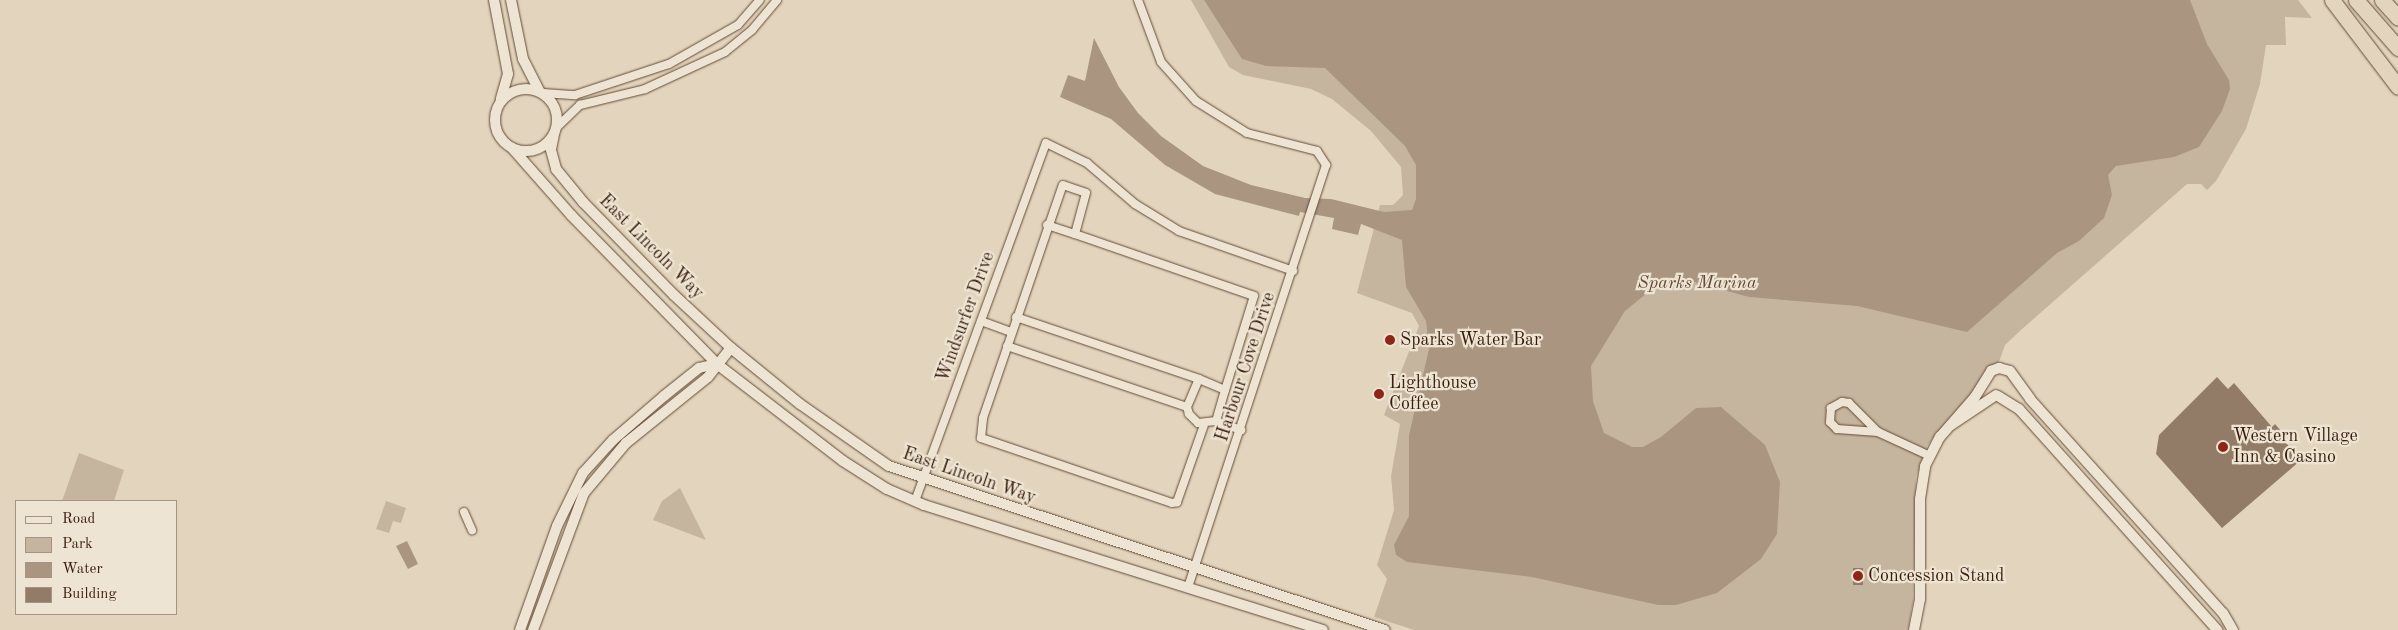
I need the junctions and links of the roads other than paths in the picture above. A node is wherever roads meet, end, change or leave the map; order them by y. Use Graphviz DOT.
graph roads {
  1 [pos="494,0"];
  2 [pos="511,0"];
  3 [pos="760,0"];
  4 [pos="778,0"];
  5 [pos="1138,0"];
  6 [pos="2332,0"];
  7 [pos="2356,0"];
  8 [pos="2382,0"];
  9 [pos="2398,18"];
  10 [pos="2398,48"];
  11 [pos="2398,87"];
  12 [pos="541,92"];
  13 [pos="500,102"];
  14 [pos="556,131"];
  15 [pos="512,148"];
  16 [pos="1046,225"];
  17 [pos="1075,234"];
  18 [pos="1293,271"];
  19 [pos="1016,318"];
  20 [pos="980,321"];
  21 [pos="1012,332"];
  22 [pos="1007,346"];
  23 [pos="731,348"];
  24 [pos="717,364"];
  25 [pos="1199,379"];
  26 [pos="1986,379"];
  27 [pos="2015,379"];
  28 [pos="1225,390"];
  29 [pos="1997,396"];
  30 [pos="1187,407"];
  31 [pos="1216,421"];
  32 [pos="1204,424"];
  33 [pos="1951,425"];
  34 [pos="1241,430"];
  35 [pos="1878,432"];
  36 [pos="1930,456"];
  37 [pos="2085,457"];
  38 [pos="2072,468"];
  39 [pos="923,480"];
  40 [pos="915,501"];
  41 [pos="464,512"];
  42 [pos="472,530"];
  43 [pos="2170,554"];
  44 [pos="2158,565"];
  45 [pos="1195,568"];
  46 [pos="1188,588"];
  47 [pos="520,630"];
  48 [pos="533,630"];
  49 [pos="1323,630"];
  50 [pos="1385,630"];
  51 [pos="1914,630"];
  52 [pos="2217,630"];
  53 [pos="2233,630"];
  1 -- 13 [label="street"];
  2 -- 12 [label="street"];
  3 -- 12 [label="street"];
  4 -- 14 [label="street"];
  5 -- 18 [label="street, Harbour Cove Drive"];
  6 -- 11 [label="highway"];
  7 -- 10 [label="highway"];
  8 -- 9 [label="highway"];
  12 -- 13 [label="street"];
  12 -- 14 [label="street"];
  13 -- 15 [label="street"];
  14 -- 15 [label="street"];
  14 -- 23 [label="street, East Lincoln Way"];
  15 -- 24 [label="street, East Lincoln Way"];
  16 -- 17 [label="street"];
  16 -- 17 [label="street"];
  16 -- 19 [label="street"];
  17 -- 28 [label="street"];
  18 -- 20 [label="street, Windsurfer Drive"];
  18 -- 34 [label="street, Harbour Cove Drive"];
  19 -- 21 [label="street"];
  19 -- 25 [label="street"];
  20 -- 21 [label="street"];
  20 -- 39 [label="street, Windsurfer Drive"];
  21 -- 22 [label="street"];
  22 -- 30 [label="street"];
  22 -- 32 [label="street"];
  23 -- 24 [label="street"];
  23 -- 39 [label="street, East Lincoln Way"];
  24 -- 40 [label="street, East Lincoln Way"];
  24 -- 47 [label="street"];
  24 -- 48 [label="street"];
  25 -- 28 [label="street"];
  25 -- 30 [label="street"];
  26 -- 27 [label="street"];
  26 -- 29 [label="street"];
  26 -- 33 [label="street"];
  27 -- 29 [label="street"];
  27 -- 37 [label="street"];
  28 -- 31 [label="street"];
  29 -- 33 [label="street"];
  29 -- 38 [label="street"];
  30 -- 32 [label="street"];
  31 -- 32 [label="street"];
  31 -- 34 [label="street"];
  33 -- 36 [label="street"];
  34 -- 45 [label="street, Harbour Cove Drive"];
  35 -- 35 [label="street"];
  35 -- 36 [label="street"];
  36 -- 51 [label="street"];
  37 -- 38 [label="street"];
  37 -- 43 [label="street"];
  38 -- 44 [label="street"];
  39 -- 40 [label="street, Windsurfer Drive"];
  39 -- 45 [label="street, East Lincoln Way"];
  40 -- 46 [label="street, East Lincoln Way"];
  41 -- 42 [label="street"];
  43 -- 44 [label="street"];
  43 -- 53 [label="street"];
  44 -- 52 [label="street"];
  45 -- 46 [label="street, Harbour Cove Drive"];
  45 -- 50 [label="street, East Lincoln Way"];
  46 -- 49 [label="street, East Lincoln Way"];
}
